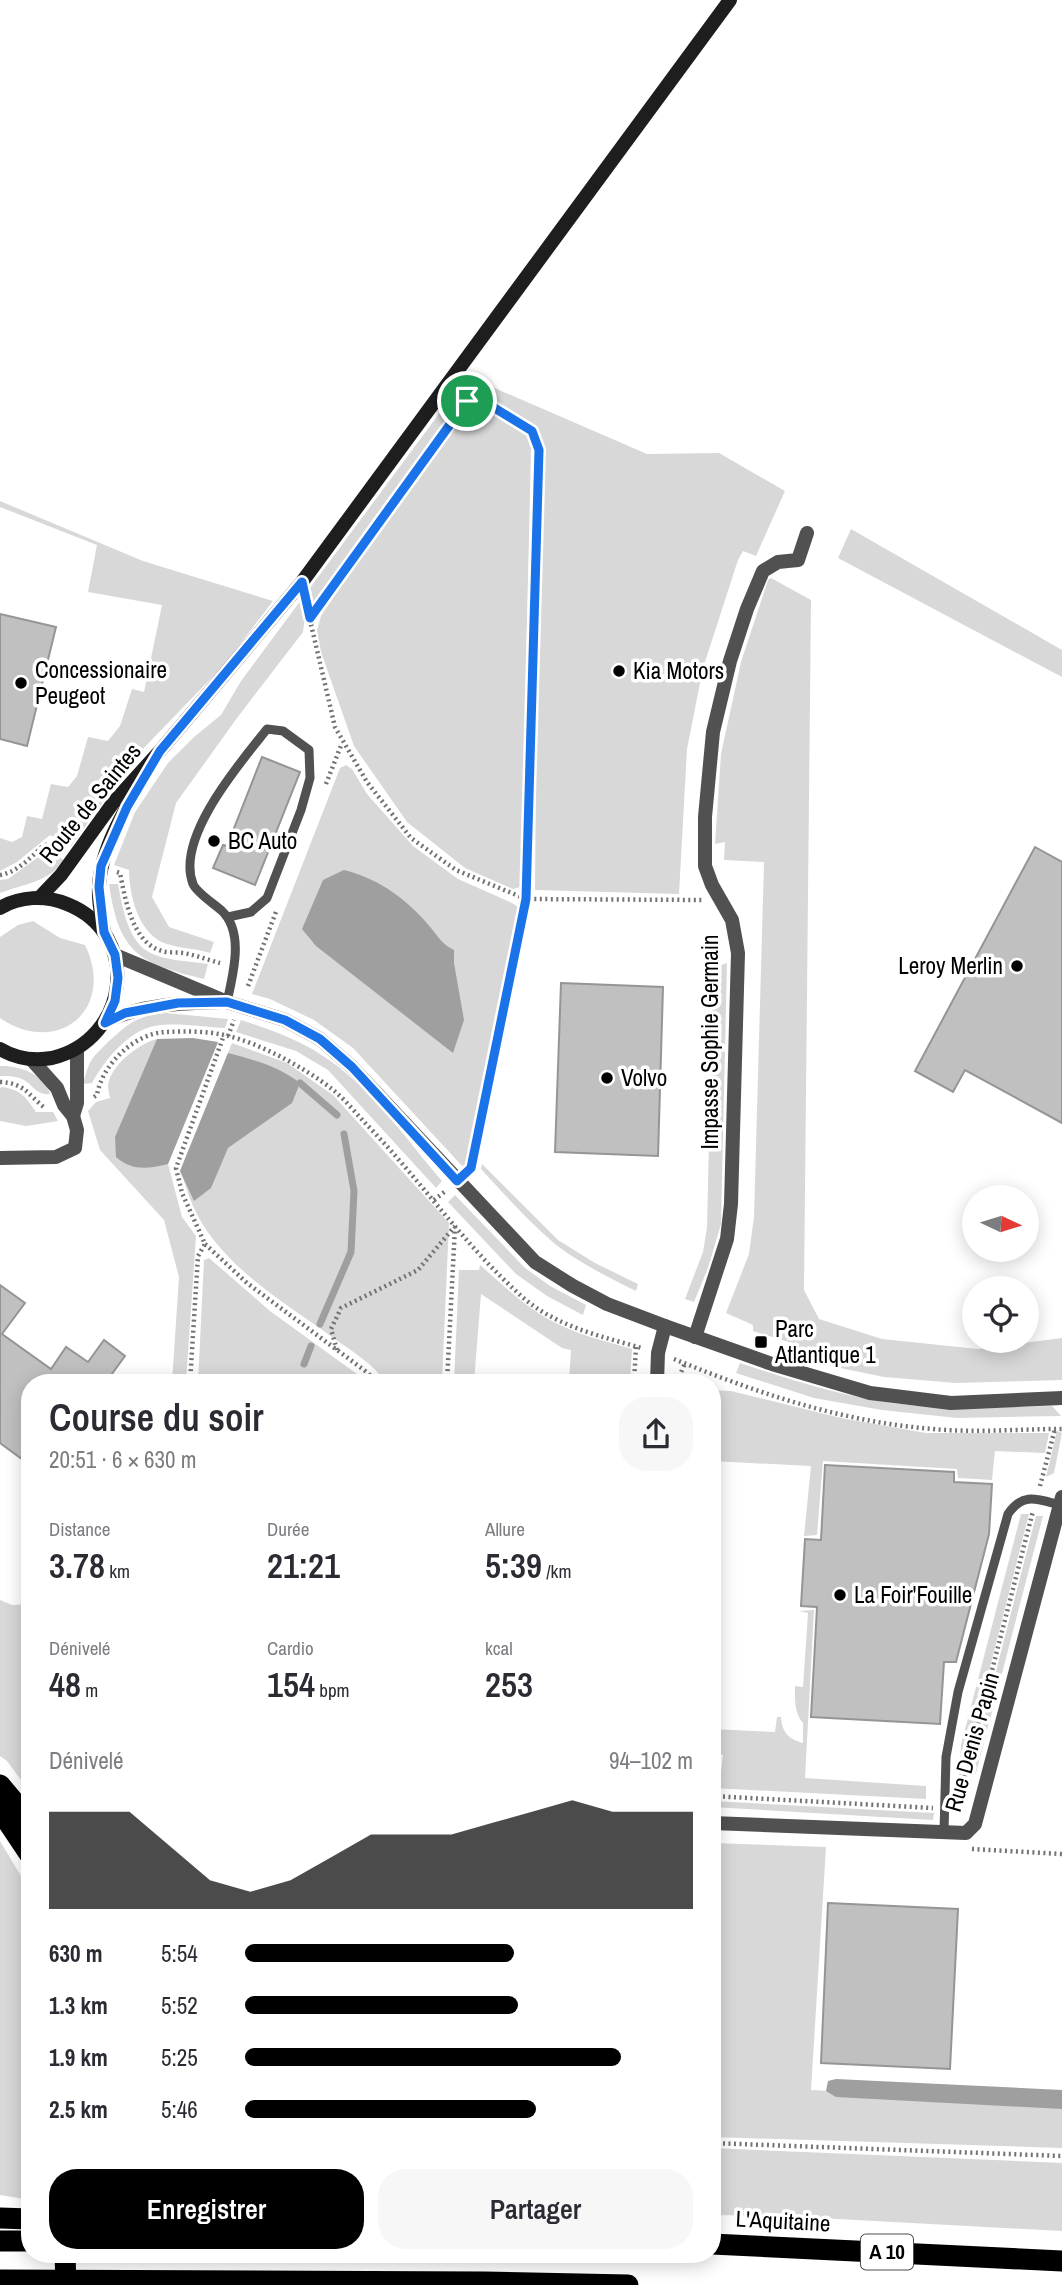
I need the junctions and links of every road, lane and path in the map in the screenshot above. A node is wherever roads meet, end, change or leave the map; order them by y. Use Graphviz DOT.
graph roads {
  1 [pos="730,0"];
  2 [pos="807,533"];
  3 [pos="302,582"];
  4 [pos="310,618"];
  5 [pos="160,751"];
  6 [pos="75,855"];
  7 [pos="101,866"];
  8 [pos="0,875"];
  9 [pos="40,897"];
  10 [pos="526,899"];
  11 [pos="721,901"];
  12 [pos="1,906"];
  13 [pos="229,917"];
  14 [pos="104,932"];
  15 [pos="115,955"];
  16 [pos="233,967"];
  17 [pos="253,972"];
  18 [pos="227,1002"];
  19 [pos="105,1023"];
  20 [pos="224,1035"];
  21 [pos="77,1049"];
  22 [pos="2,1052"];
  23 [pos="31,1059"];
  24 [pos="74,1116"];
  25 [pos="0,1158"];
  26 [pos="457,1181"];
  27 [pos="434,1200"];
  28 [pos="205,1244"];
  29 [pos="665,1326"];
  30 [pos="695,1337"];
  31 [pos="636,1347"];
  32 [pos="338,1351"];
  33 [pos="685,1363"];
  34 [pos="191,1374"];
  35 [pos="369,1374"];
  36 [pos="447,1374"];
  37 [pos="634,1374"];
  38 [pos="657,1374"];
  39 [pos="680,1374"];
  40 [pos="1062,1398"];
  41 [pos="1055,1429"];
  42 [pos="1036,1499"];
  43 [pos="1061,1501"];
  44 [pos="0,1785"];
  45 [pos="721,1797"];
  46 [pos="944,1808"];
  47 [pos="0,1810"];
  48 [pos="21,1810"];
  49 [pos="721,1823"];
  50 [pos="944,1832"];
  51 [pos="21,1842"];
  52 [pos="721,2143"];
  53 [pos="1062,2156"];
  54 [pos="0,2218"];
  55 [pos="21,2219"];
  56 [pos="0,2241"];
  57 [pos="21,2241"];
  58 [pos="721,2244"];
  59 [pos="1062,2261"];
  60 [pos="65,2263"];
  61 [pos="79,2263"];
  62 [pos="0,2280"];
  63 [pos="66,2285"];
  64 [pos="79,2285"];
  65 [pos="628,2285"];
  1 -- 3 [label="street"];
  2 -- 11 [label="street, Impasse Sophie Germain"];
  3 -- 4 [label="path"];
  3 -- 5 [label="street"];
  4 -- 10 [label="path"];
  4 -- 10 [label="path"];
  5 -- 6 [label="street, Route de Saintes"];
  5 -- 7 [label="street, Route de Saintes"];
  6 -- 8 [label="path"];
  6 -- 9 [label="street, Route de Saintes"];
  7 -- 14 [label="street, Route de Saintes"];
  7 -- 16 [label="path"];
  9 -- 12 [label="street"];
  9 -- 14 [label="street"];
  10 -- 11 [label="path"];
  10 -- 26 [label="path"];
  11 -- 30 [label="street, Impasse Sophie Germain"];
  13 -- 13 [label="lane"];
  13 -- 16 [label="lane"];
  14 -- 15 [label="street"];
  15 -- 18 [label="street"];
  15 -- 19 [label="street"];
  16 -- 17 [label="path"];
  16 -- 18 [label="lane"];
  18 -- 19 [label="street"];
  18 -- 26 [label="street"];
  19 -- 21 [label="street"];
  20 -- 28 [label="path"];
  21 -- 23 [label="street"];
  21 -- 24 [label="street"];
  22 -- 23 [label="street"];
  23 -- 24 [label="street"];
  24 -- 25 [label="street"];
  26 -- 27 [label="path"];
  26 -- 29 [label="street"];
  28 -- 32 [label="path"];
  28 -- 34 [label="path"];
  29 -- 30 [label="street"];
  29 -- 38 [label="street"];
  30 -- 40 [label="street"];
  31 -- 37 [label="path"];
  32 -- 35 [label="path"];
  32 -- 36 [label="path"];
  33 -- 39 [label="path"];
  41 -- 42 [label="path"];
  42 -- 43 [label="lane"];
  42 -- 46 [label="path"];
  42 -- 46 [label="lane"];
  43 -- 50 [label="street, Rue Denis Papin"];
  44 -- 48 [label="highway"];
  45 -- 46 [label="path"];
  46 -- 50 [label="lane"];
  47 -- 51 [label="highway"];
  49 -- 50 [label="street, Rue Denis Papin"];
  52 -- 53 [label="path"];
  54 -- 55 [label="highway"];
  56 -- 57 [label="highway"];
  58 -- 59 [label="highway, L'Aquitaine / A 10"];
  60 -- 63 [label="highway"];
  61 -- 64 [label="highway"];
  62 -- 65 [label="highway"];
}
